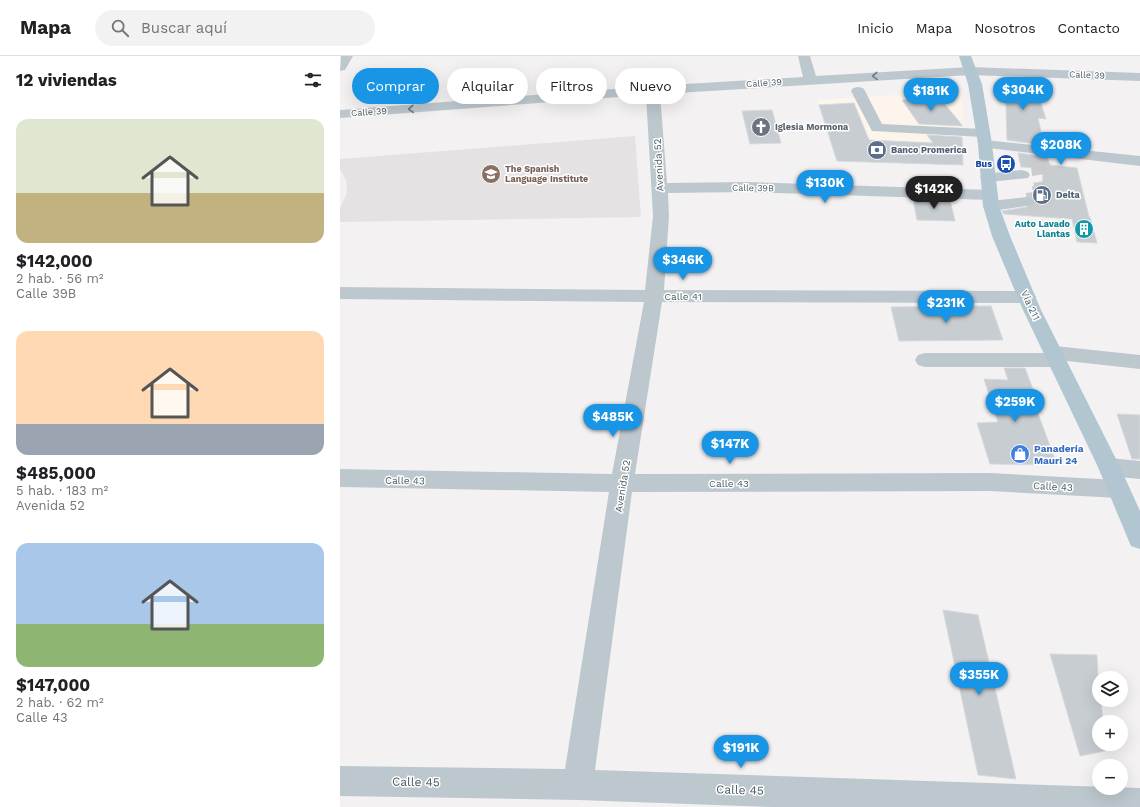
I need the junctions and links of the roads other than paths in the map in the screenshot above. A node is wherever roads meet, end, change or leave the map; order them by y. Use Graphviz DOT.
graph roads {
  1 [pos="347,56"];
  2 [pos="804,56"];
  3 [pos="965,56"];
  4 [pos="340,67"];
  5 [pos="973,77"];
  6 [pos="1140,77"];
  7 [pos="810,80"];
  8 [pos="858,91"];
  9 [pos="686,93"];
  10 [pos="686,95"];
  11 [pos="615,98"];
  12 [pos="615,100"];
  13 [pos="655,104"];
  14 [pos="340,114"];
  15 [pos="356,126"];
  16 [pos="984,138"];
  17 [pos="1140,162"];
  18 [pos="660,188"];
  19 [pos="989,192"];
  20 [pos="340,293"];
  21 [pos="654,296"];
  22 [pos="1026,297"];
  23 [pos="1056,356"];
  24 [pos="925,360"];
  25 [pos="1140,362"];
  26 [pos="1109,467"];
  27 [pos="1140,470"];
  28 [pos="340,478"];
  29 [pos="622,483"];
  30 [pos="1118,489"];
  31 [pos="1140,539"];
  32 [pos="340,781"];
  33 [pos="578,785"];
  34 [pos="1140,804"];
  1 -- 4 [label="street"];
  2 -- 7 [label="street"];
  3 -- 5 [label="main road, Vía 211"];
  5 -- 6 [label="street, Calle 39"];
  5 -- 7 [label="street, Calle 39, one-way"];
  5 -- 8 [label="street, Calle 39"];
  5 -- 16 [label="main road, Vía 211"];
  7 -- 9 [label="street, Calle 39"];
  8 -- 10 [label="street, Calle 39"];
  8 -- 16 [label="street"];
  11 -- 14 [label="street, Calle 39, one-way"];
  12 -- 15 [label="street, Calle 39"];
  13 -- 18 [label="street, Avenida 52"];
  16 -- 17 [label="street"];
  16 -- 19 [label="main road, Vía 211"];
  18 -- 19 [label="street, Calle 39B"];
  18 -- 21 [label="street, Avenida 52"];
  19 -- 19 [label="street"];
  19 -- 22 [label="main road, Vía 211"];
  20 -- 21 [label="street, Calle 41"];
  21 -- 22 [label="street, Calle 41"];
  21 -- 29 [label="street, Avenida 52"];
  22 -- 23 [label="main road, Vía 211"];
  23 -- 24 [label="street"];
  23 -- 25 [label="street"];
  23 -- 26 [label="main road, Vía 211"];
  26 -- 27 [label="street"];
  26 -- 30 [label="main road, Vía 211"];
  28 -- 29 [label="street, Calle 43"];
  29 -- 30 [label="street, Calle 43"];
  29 -- 33 [label="street, Avenida 52"];
  30 -- 31 [label="main road, Vía 211"];
  32 -- 33 [label="street, Calle 45"];
  33 -- 34 [label="street, Calle 45"];
}
